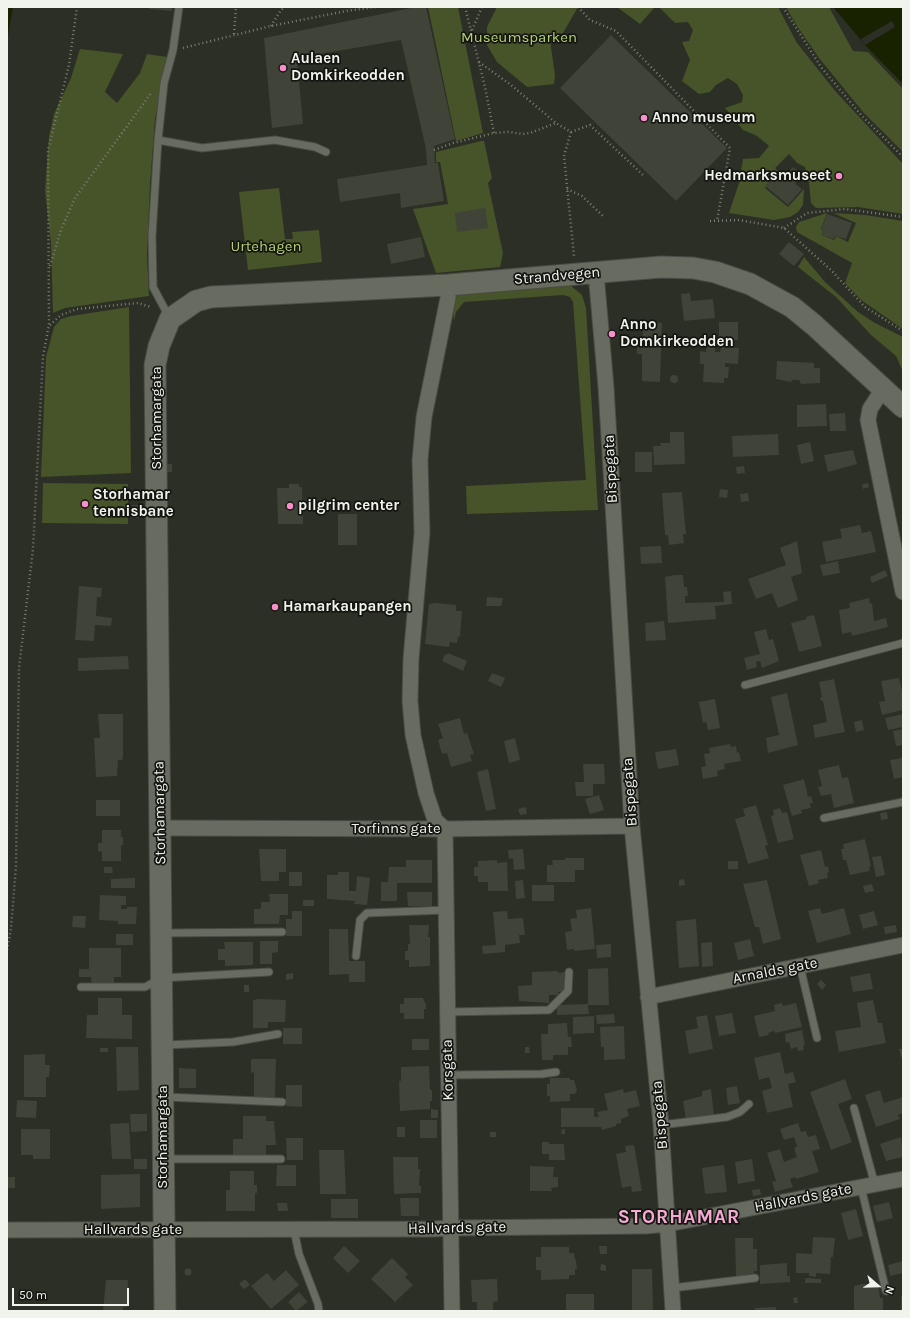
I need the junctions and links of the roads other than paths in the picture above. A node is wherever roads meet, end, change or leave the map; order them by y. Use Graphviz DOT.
graph roads {
  1 [pos="179,7"];
  2 [pos="158,140"];
  3 [pos="326,152"];
  4 [pos="586,274"];
  5 [pos="448,285"];
  6 [pos="170,318"];
  7 [pos="879,395"];
  8 [pos="903,407"];
  9 [pos="903,592"];
  10 [pos="903,643"];
  11 [pos="745,685"];
  12 [pos="903,802"];
  13 [pos="824,818"];
  14 [pos="632,826"];
  15 [pos="161,828"];
  16 [pos="445,829"];
  17 [pos="446,910"];
  18 [pos="162,932"];
  19 [pos="282,932"];
  20 [pos="903,945"];
  21 [pos="356,956"];
  22 [pos="800,966"];
  23 [pos="269,972"];
  24 [pos="569,972"];
  25 [pos="162,978"];
  26 [pos="80,988"];
  27 [pos="648,997"];
  28 [pos="447,1012"];
  29 [pos="278,1034"];
  30 [pos="817,1038"];
  31 [pos="162,1045"];
  32 [pos="556,1072"];
  33 [pos="448,1075"];
  34 [pos="163,1097"];
  35 [pos="282,1102"];
  36 [pos="749,1104"];
  37 [pos="854,1108"];
  38 [pos="661,1125"];
  39 [pos="164,1159"];
  40 [pos="281,1159"];
  41 [pos="903,1180"];
  42 [pos="868,1186"];
  43 [pos="668,1224"];
  44 [pos="450,1228"];
  45 [pos="7,1230"];
  46 [pos="164,1230"];
  47 [pos="294,1230"];
  48 [pos="755,1278"];
  49 [pos="672,1288"];
  50 [pos="886,1290"];
  51 [pos="165,1311"];
  52 [pos="319,1311"];
  53 [pos="452,1311"];
  54 [pos="673,1311"];
  1 -- 2 [label="lane"];
  2 -- 3 [label="lane"];
  2 -- 6 [label="lane"];
  4 -- 5 [label="main road, Strandvegen"];
  4 -- 7 [label="main road, Strandvegen"];
  4 -- 14 [label="street, Bispegata"];
  5 -- 6 [label="main road, Strandvegen"];
  5 -- 16 [label="street"];
  6 -- 15 [label="main road, Storhamargata"];
  7 -- 8 [label="main road, Strandvegen"];
  7 -- 9 [label="street"];
  10 -- 11 [label="lane"];
  12 -- 13 [label="lane"];
  14 -- 16 [label="street, Torfinns gate"];
  14 -- 27 [label="street, Bispegata"];
  15 -- 16 [label="street, Torfinns gate"];
  15 -- 18 [label="main road, Storhamargata"];
  16 -- 17 [label="street, Korsgata"];
  17 -- 21 [label="lane"];
  17 -- 28 [label="street, Korsgata"];
  18 -- 19 [label="lane"];
  18 -- 25 [label="main road, Storhamargata"];
  20 -- 22 [label="street, Arnalds gate"];
  22 -- 27 [label="street, Arnalds gate"];
  22 -- 30 [label="lane"];
  23 -- 25 [label="lane"];
  24 -- 28 [label="lane"];
  25 -- 26 [label="lane"];
  25 -- 31 [label="main road, Storhamargata"];
  27 -- 38 [label="street, Bispegata"];
  28 -- 33 [label="street, Korsgata"];
  29 -- 31 [label="lane"];
  31 -- 34 [label="main road, Storhamargata"];
  32 -- 33 [label="lane"];
  33 -- 44 [label="street, Korsgata"];
  34 -- 35 [label="lane"];
  34 -- 39 [label="main road, Storhamargata"];
  36 -- 38 [label="lane"];
  37 -- 42 [label="lane"];
  38 -- 43 [label="street, Bispegata"];
  39 -- 40 [label="lane"];
  39 -- 46 [label="main road, Storhamargata"];
  41 -- 42 [label="street, Hallvards gate"];
  42 -- 43 [label="street, Hallvards gate"];
  42 -- 50 [label="lane"];
  43 -- 44 [label="street, Hallvards gate"];
  43 -- 49 [label="street, Bispegata"];
  44 -- 47 [label="street, Hallvards gate"];
  44 -- 53 [label="street, Korsgata"];
  45 -- 46 [label="street, Hallvards gate"];
  46 -- 47 [label="street, Hallvards gate"];
  46 -- 51 [label="main road, Storhamargata"];
  47 -- 52 [label="lane"];
  48 -- 49 [label="lane"];
  49 -- 54 [label="street, Bispegata"];
}
